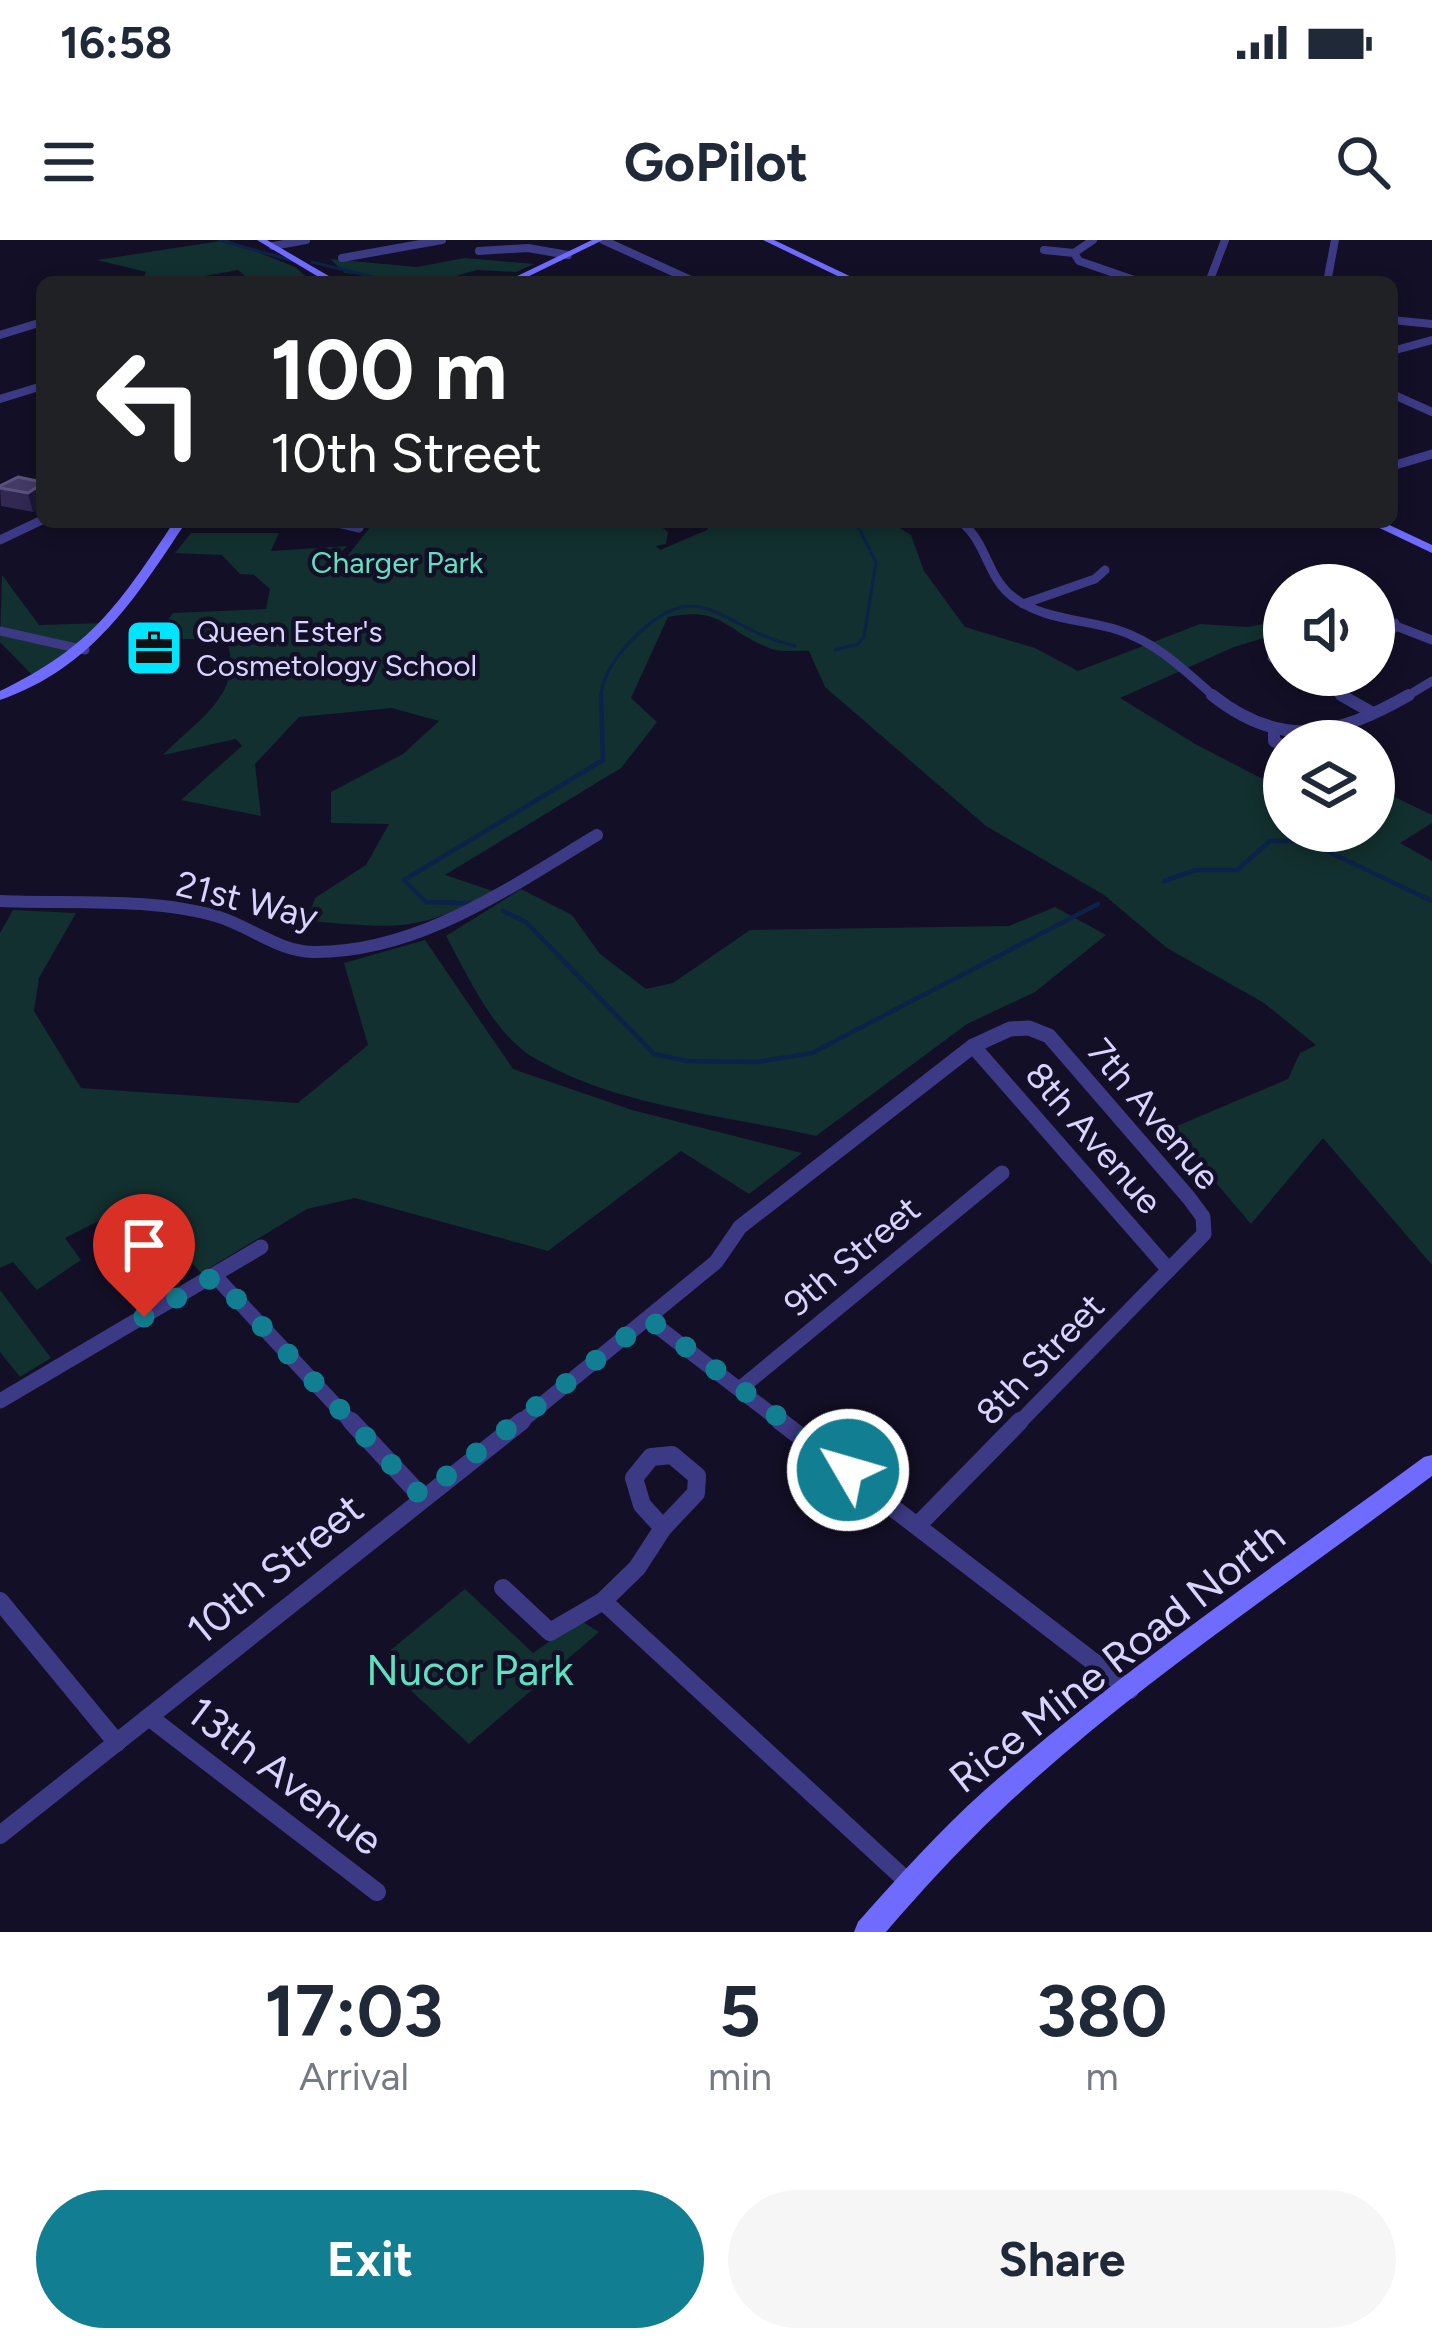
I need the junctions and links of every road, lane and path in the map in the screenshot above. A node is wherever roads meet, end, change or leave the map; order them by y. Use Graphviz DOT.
graph roads {
  1 [pos="261,240"];
  2 [pos="306,240"];
  3 [pos="442,240"];
  4 [pos="601,240"];
  5 [pos="767,240"];
  6 [pos="1093,240"];
  7 [pos="1225,240"];
  8 [pos="1335,240"];
  9 [pos="273,246"];
  10 [pos="1044,250"];
  11 [pos="472,253"];
  12 [pos="1074,253"];
  13 [pos="568,255"];
  14 [pos="342,258"];
  15 [pos="324,276"];
  16 [pos="524,276"];
  17 [pos="682,276"];
  18 [pos="844,276"];
  19 [pos="1120,276"];
  20 [pos="1211,276"];
  21 [pos="1328,276"];
  22 [pos="1398,321"];
  23 [pos="36,324"];
  24 [pos="1432,324"];
  25 [pos="0,334"];
  26 [pos="1432,340"];
  27 [pos="1398,349"];
  28 [pos="36,388"];
  29 [pos="1398,397"];
  30 [pos="0,399"];
  31 [pos="1432,412"];
  32 [pos="1432,454"];
  33 [pos="1398,462"];
  34 [pos="36,523"];
  35 [pos="176,528"];
  36 [pos="969,528"];
  37 [pos="1385,528"];
  38 [pos="0,540"];
  39 [pos="1432,549"];
  40 [pos="1105,570"];
  41 [pos="1023,604"];
  42 [pos="1395,625"];
  43 [pos="0,632"];
  44 [pos="1432,640"];
  45 [pos="85,650"];
  46 [pos="1432,681"];
  47 [pos="0,696"];
  48 [pos="1342,696"];
  49 [pos="1371,712"];
  50 [pos="1352,720"];
  51 [pos="1263,726"];
  52 [pos="596,835"];
  53 [pos="0,901"];
  54 [pos="1049,1036"];
  55 [pos="973,1046"];
  56 [pos="1002,1173"];
  57 [pos="1204,1234"];
  58 [pos="261,1247"];
  59 [pos="1169,1270"];
  60 [pos="215,1276"];
  61 [pos="649,1319"];
  62 [pos="742,1387"];
  63 [pos="0,1400"];
  64 [pos="1432,1464"];
  65 [pos="421,1496"];
  66 [pos="918,1525"];
  67 [pos="663,1528"];
  68 [pos="503,1588"];
  69 [pos="603,1600"];
  70 [pos="0,1601"];
  71 [pos="1130,1690"];
  72 [pos="149,1717"];
  73 [pos="117,1743"];
  74 [pos="0,1835"];
  75 [pos="908,1882"];
  76 [pos="377,1892"];
  77 [pos="868,1932"];
  1 -- 9 [label="main road"];
  2 -- 9 [label="street"];
  3 -- 14 [label="street"];
  4 -- 13 [label="main road"];
  4 -- 17 [label="street"];
  5 -- 18 [label="main road"];
  6 -- 12 [label="street"];
  7 -- 20 [label="street"];
  8 -- 21 [label="street"];
  9 -- 15 [label="main road"];
  10 -- 12 [label="street"];
  11 -- 13 [label="street"];
  12 -- 19 [label="street"];
  13 -- 16 [label="main road"];
  22 -- 24 [label="street"];
  23 -- 25 [label="street"];
  26 -- 27 [label="street"];
  28 -- 30 [label="street"];
  29 -- 31 [label="street"];
  32 -- 33 [label="street"];
  34 -- 38 [label="street"];
  35 -- 45 [label="main road"];
  36 -- 41 [label="street"];
  37 -- 39 [label="main road"];
  40 -- 41 [label="street"];
  41 -- 51 [label="street"];
  42 -- 44 [label="street"];
  43 -- 45 [label="street"];
  45 -- 47 [label="main road"];
  46 -- 49 [label="street"];
  48 -- 49 [label="street"];
  49 -- 50 [label="street"];
  52 -- 53 [label="street, 21st Way"];
  54 -- 55 [label="street, 10th Street"];
  54 -- 57 [label="street, 7th Avenue"];
  55 -- 59 [label="street, 8th Avenue"];
  55 -- 61 [label="street, 10th Street"];
  56 -- 62 [label="street, 9th Street"];
  57 -- 59 [label="street, 8th Street"];
  58 -- 60 [label="street"];
  59 -- 66 [label="street, 8th Street"];
  60 -- 63 [label="street"];
  60 -- 65 [label="street"];
  61 -- 62 [label="street"];
  61 -- 65 [label="street, 10th Street"];
  62 -- 66 [label="street"];
  64 -- 71 [label="main road, Rice Mine Road North"];
  65 -- 72 [label="street, 10th Street"];
  66 -- 71 [label="street"];
  67 -- 69 [label="street"];
  68 -- 69 [label="street"];
  69 -- 75 [label="street"];
  70 -- 73 [label="street"];
  71 -- 75 [label="main road, Rice Mine Road North"];
  72 -- 73 [label="street, 10th Street"];
  72 -- 76 [label="street, 13th Avenue"];
  73 -- 74 [label="street, 10th Street"];
  75 -- 77 [label="main road, Rice Mine Road North"];
}
